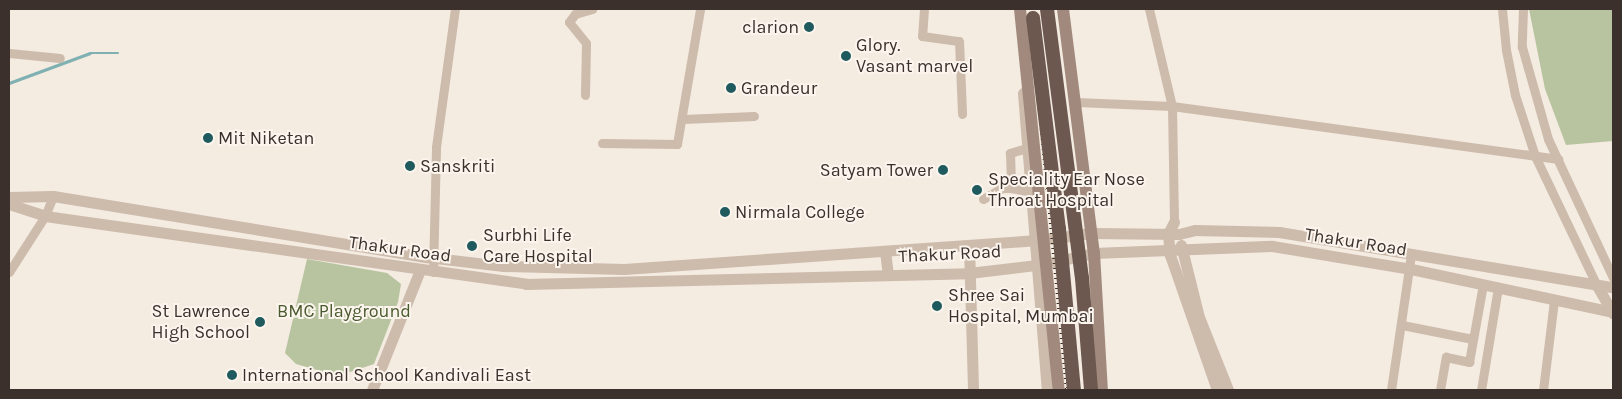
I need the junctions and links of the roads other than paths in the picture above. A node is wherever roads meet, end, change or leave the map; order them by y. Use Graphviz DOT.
graph roads {
  1 [pos="455,9"];
  2 [pos="592,9"];
  3 [pos="700,9"];
  4 [pos="924,9"];
  5 [pos="1014,9"];
  6 [pos="1020,9"];
  7 [pos="1047,9"];
  8 [pos="1063,9"];
  9 [pos="1149,9"];
  10 [pos="1502,9"];
  11 [pos="1523,9"];
  12 [pos="1033,18"];
  13 [pos="1522,47"];
  14 [pos="1506,50"];
  15 [pos="9,53"];
  16 [pos="60,58"];
  17 [pos="585,95"];
  18 [pos="1076,102"];
  19 [pos="1172,106"];
  20 [pos="962,114"];
  21 [pos="754,116"];
  22 [pos="683,119"];
  23 [pos="1548,139"];
  24 [pos="1530,140"];
  25 [pos="602,143"];
  26 [pos="1027,148"];
  27 [pos="1535,156"];
  28 [pos="1558,159"];
  29 [pos="1012,188"];
  30 [pos="1031,192"];
  31 [pos="9,196"];
  32 [pos="53,196"];
  33 [pos="983,199"];
  34 [pos="9,204"];
  35 [pos="45,216"];
  36 [pos="1174,222"];
  37 [pos="1091,233"];
  38 [pos="289,234"];
  39 [pos="1174,234"];
  40 [pos="1038,240"];
  41 [pos="969,246"];
  42 [pos="284,250"];
  43 [pos="1175,250"];
  44 [pos="885,251"];
  45 [pos="1094,253"];
  46 [pos="1411,254"];
  47 [pos="426,257"];
  48 [pos="1041,264"];
  49 [pos="659,266"];
  50 [pos="1411,269"];
  51 [pos="420,270"];
  52 [pos="9,272"];
  53 [pos="433,272"];
  54 [pos="969,273"];
  55 [pos="888,275"];
  56 [pos="1613,278"];
  57 [pos="662,280"];
  58 [pos="1483,284"];
  59 [pos="1596,284"];
  60 [pos="1498,287"];
  61 [pos="1613,287"];
  62 [pos="1554,300"];
  63 [pos="1613,312"];
  64 [pos="1195,318"];
  65 [pos="1402,324"];
  66 [pos="1473,339"];
  67 [pos="372,390"];
  68 [pos="973,390"];
  69 [pos="1047,390"];
  70 [pos="1059,390"];
  71 [pos="1074,390"];
  72 [pos="1091,390"];
  73 [pos="1102,390"];
  74 [pos="1217,390"];
  75 [pos="1228,390"];
  76 [pos="1391,390"];
  77 [pos="1440,390"];
  78 [pos="1481,390"];
  79 [pos="1543,390"];
  1 -- 47 [label="street"];
  2 -- 17 [label="street"];
  3 -- 22 [label="street"];
  4 -- 20 [label="street"];
  5 -- 26 [label="street"];
  6 -- 40 [label="main road"];
  7 -- 72 [label="highway, bridge"];
  8 -- 18 [label="main road"];
  9 -- 19 [label="street"];
  10 -- 14 [label="street"];
  11 -- 13 [label="street"];
  12 -- 71 [label="highway, bridge"];
  13 -- 14 [label="street"];
  13 -- 23 [label="street"];
  14 -- 24 [label="street"];
  15 -- 16 [label="street"];
  18 -- 19 [label="street"];
  18 -- 37 [label="main road"];
  19 -- 27 [label="street"];
  19 -- 36 [label="street"];
  21 -- 22 [label="street"];
  22 -- 25 [label="street"];
  23 -- 24 [label="street"];
  23 -- 28 [label="street"];
  24 -- 27 [label="street"];
  26 -- 29 [label="street"];
  26 -- 30 [label="street"];
  27 -- 28 [label="street"];
  27 -- 59 [label="street"];
  28 -- 56 [label="street"];
  29 -- 30 [label="street"];
  29 -- 33 [label="street"];
  30 -- 40 [label="street"];
  31 -- 32 [label="street, Thakur Road"];
  32 -- 35 [label="street"];
  32 -- 38 [label="street, Thakur Road"];
  34 -- 35 [label="street, Thakur Road"];
  35 -- 42 [label="street, Thakur Road"];
  35 -- 52 [label="street"];
  36 -- 39 [label="street"];
  37 -- 39 [label="street, Thakur Road"];
  37 -- 40 [label="street, Thakur Road"];
  37 -- 45 [label="main road"];
  38 -- 42 [label="street"];
  38 -- 47 [label="street, Thakur Road"];
  39 -- 43 [label="street"];
  39 -- 46 [label="street, Thakur Road"];
  40 -- 41 [label="street, Thakur Road"];
  40 -- 48 [label="main road"];
  41 -- 44 [label="street, Thakur Road"];
  41 -- 54 [label="street"];
  42 -- 51 [label="street, Thakur Road"];
  43 -- 45 [label="street, Thakur Road"];
  43 -- 50 [label="street, Thakur Road"];
  43 -- 64 [label="street"];
  44 -- 49 [label="street, Thakur Road"];
  44 -- 55 [label="street"];
  45 -- 48 [label="street, Thakur Road"];
  45 -- 73 [label="main road"];
  46 -- 50 [label="street"];
  46 -- 59 [label="street, Thakur Road"];
  47 -- 49 [label="street, Thakur Road"];
  47 -- 51 [label="street"];
  47 -- 53 [label="street"];
  48 -- 54 [label="street, Thakur Road"];
  48 -- 69 [label="street"];
  48 -- 70 [label="main road"];
  49 -- 57 [label="street"];
  50 -- 58 [label="street, Thakur Road"];
  50 -- 65 [label="street"];
  51 -- 53 [label="street, Thakur Road"];
  51 -- 67 [label="street"];
  53 -- 57 [label="street, Thakur Road"];
  54 -- 55 [label="street, Thakur Road"];
  54 -- 68 [label="street"];
  55 -- 57 [label="street, Thakur Road"];
  58 -- 60 [label="street, Thakur Road"];
  58 -- 66 [label="street"];
  59 -- 61 [label="street, Thakur Road"];
  59 -- 63 [label="street, Thakur Road"];
  60 -- 62 [label="street, Thakur Road"];
  60 -- 78 [label="street"];
  62 -- 63 [label="street, Thakur Road"];
  62 -- 79 [label="street"];
  64 -- 74 [label="street"];
  64 -- 75 [label="street"];
  65 -- 66 [label="street"];
  65 -- 76 [label="street"];
  66 -- 77 [label="street"];
}
